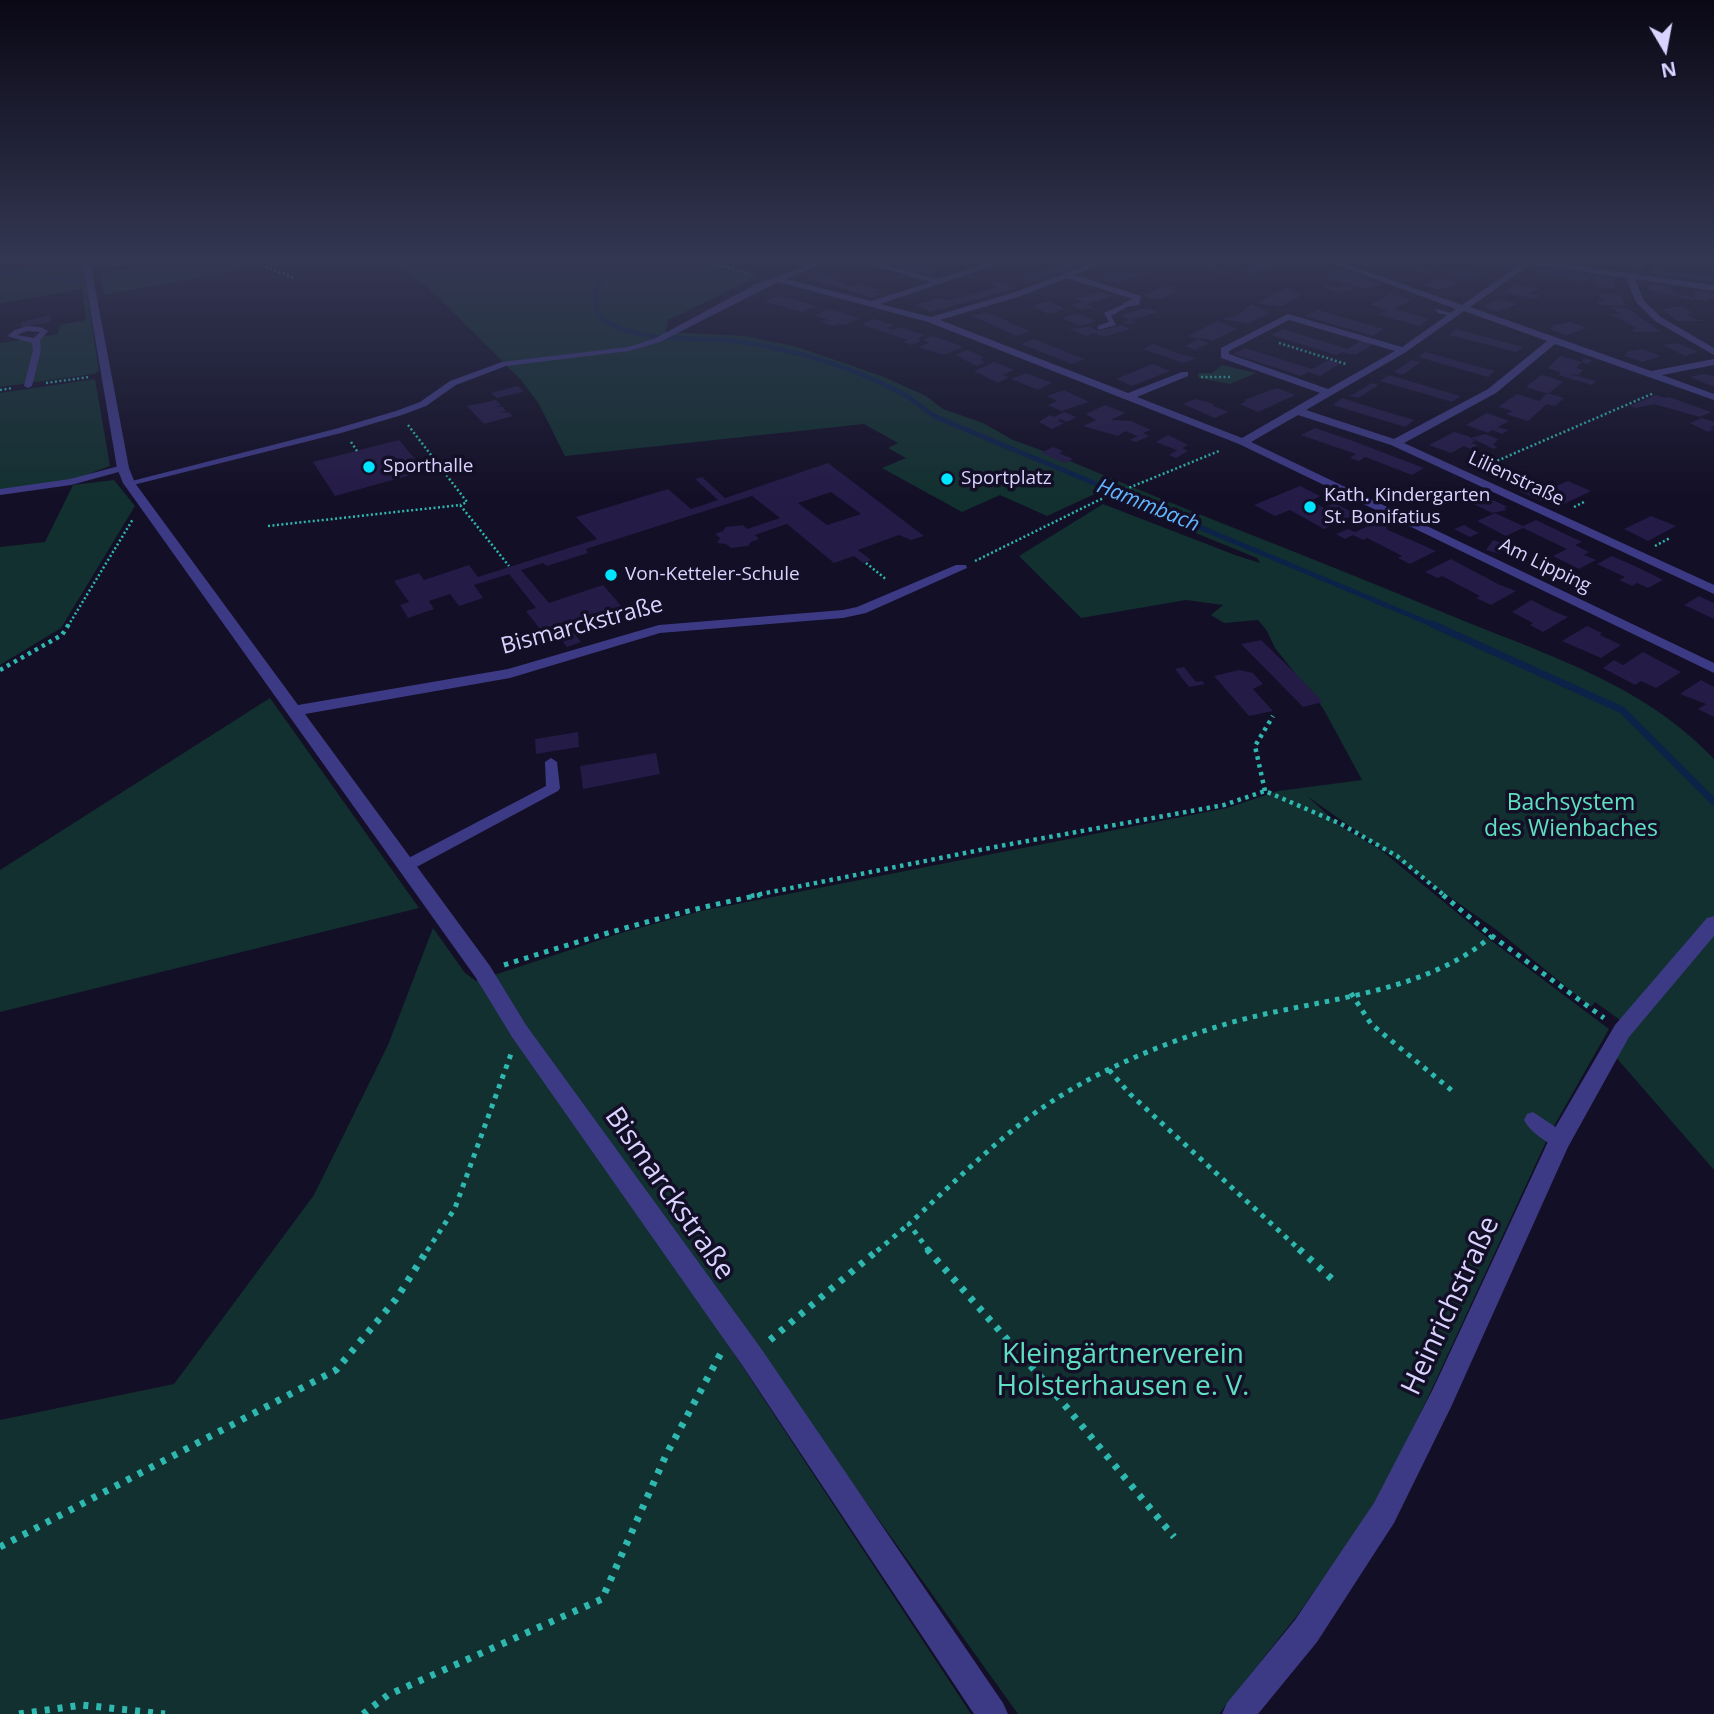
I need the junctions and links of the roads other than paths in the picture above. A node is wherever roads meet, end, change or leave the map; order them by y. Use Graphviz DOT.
graph roads {
  1 [pos="36,341"];
  2 [pos="100,341"];
  3 [pos="654,341"];
  4 [pos="985,341"];
  5 [pos="1241,341"];
  6 [pos="1372,341"];
  7 [pos="1415,341"];
  8 [pos="1553,341"];
  9 [pos="1557,341"];
  10 [pos="1695,341"];
  11 [pos="1403,350"];
  12 [pos="1714,352"];
  13 [pos="1714,362"];
  14 [pos="1185,374"];
  15 [pos="1651,374"];
  16 [pos="28,386"];
  17 [pos="1329,393"];
  18 [pos="1128,397"];
  19 [pos="1714,397"];
  20 [pos="1298,411"];
  21 [pos="1243,442"];
  22 [pos="1395,443"];
  23 [pos="126,476"];
  24 [pos="0,492"];
  25 [pos="961,568"];
  26 [pos="1714,590"];
  27 [pos="1714,669"];
  28 [pos="294,711"];
  29 [pos="551,762"];
  30 [pos="406,866"];
  31 [pos="1714,923"];
  32 [pos="1532,1119"];
  33 [pos="1560,1140"];
  34 [pos="992,1714"];
  35 [pos="1238,1714"];
  1 -- 16 [label="lane"];
  2 -- 23 [label="street, Bismarckstraße"];
  3 -- 23 [label="lane"];
  4 -- 18 [label="street, Am Lipping"];
  5 -- 17 [label="street"];
  6 -- 11 [label="street"];
  7 -- 11 [label="street"];
  8 -- 22 [label="street"];
  9 -- 15 [label="street"];
  10 -- 12 [label="street"];
  11 -- 17 [label="street"];
  13 -- 15 [label="street"];
  14 -- 18 [label="street"];
  15 -- 19 [label="street"];
  17 -- 20 [label="street"];
  18 -- 21 [label="street, Am Lipping"];
  20 -- 21 [label="street"];
  20 -- 22 [label="street, Lilienstraße"];
  21 -- 27 [label="street, Am Lipping"];
  22 -- 26 [label="street, Lilienstraße"];
  23 -- 24 [label="lane"];
  23 -- 28 [label="street, Bismarckstraße"];
  25 -- 28 [label="street, Bismarckstraße"];
  28 -- 30 [label="street, Bismarckstraße"];
  29 -- 30 [label="lane"];
  30 -- 34 [label="street, Bismarckstraße"];
  31 -- 33 [label="street, Heinrichstraße"];
  32 -- 33 [label="lane"];
  33 -- 35 [label="street, Heinrichstraße"];
}
